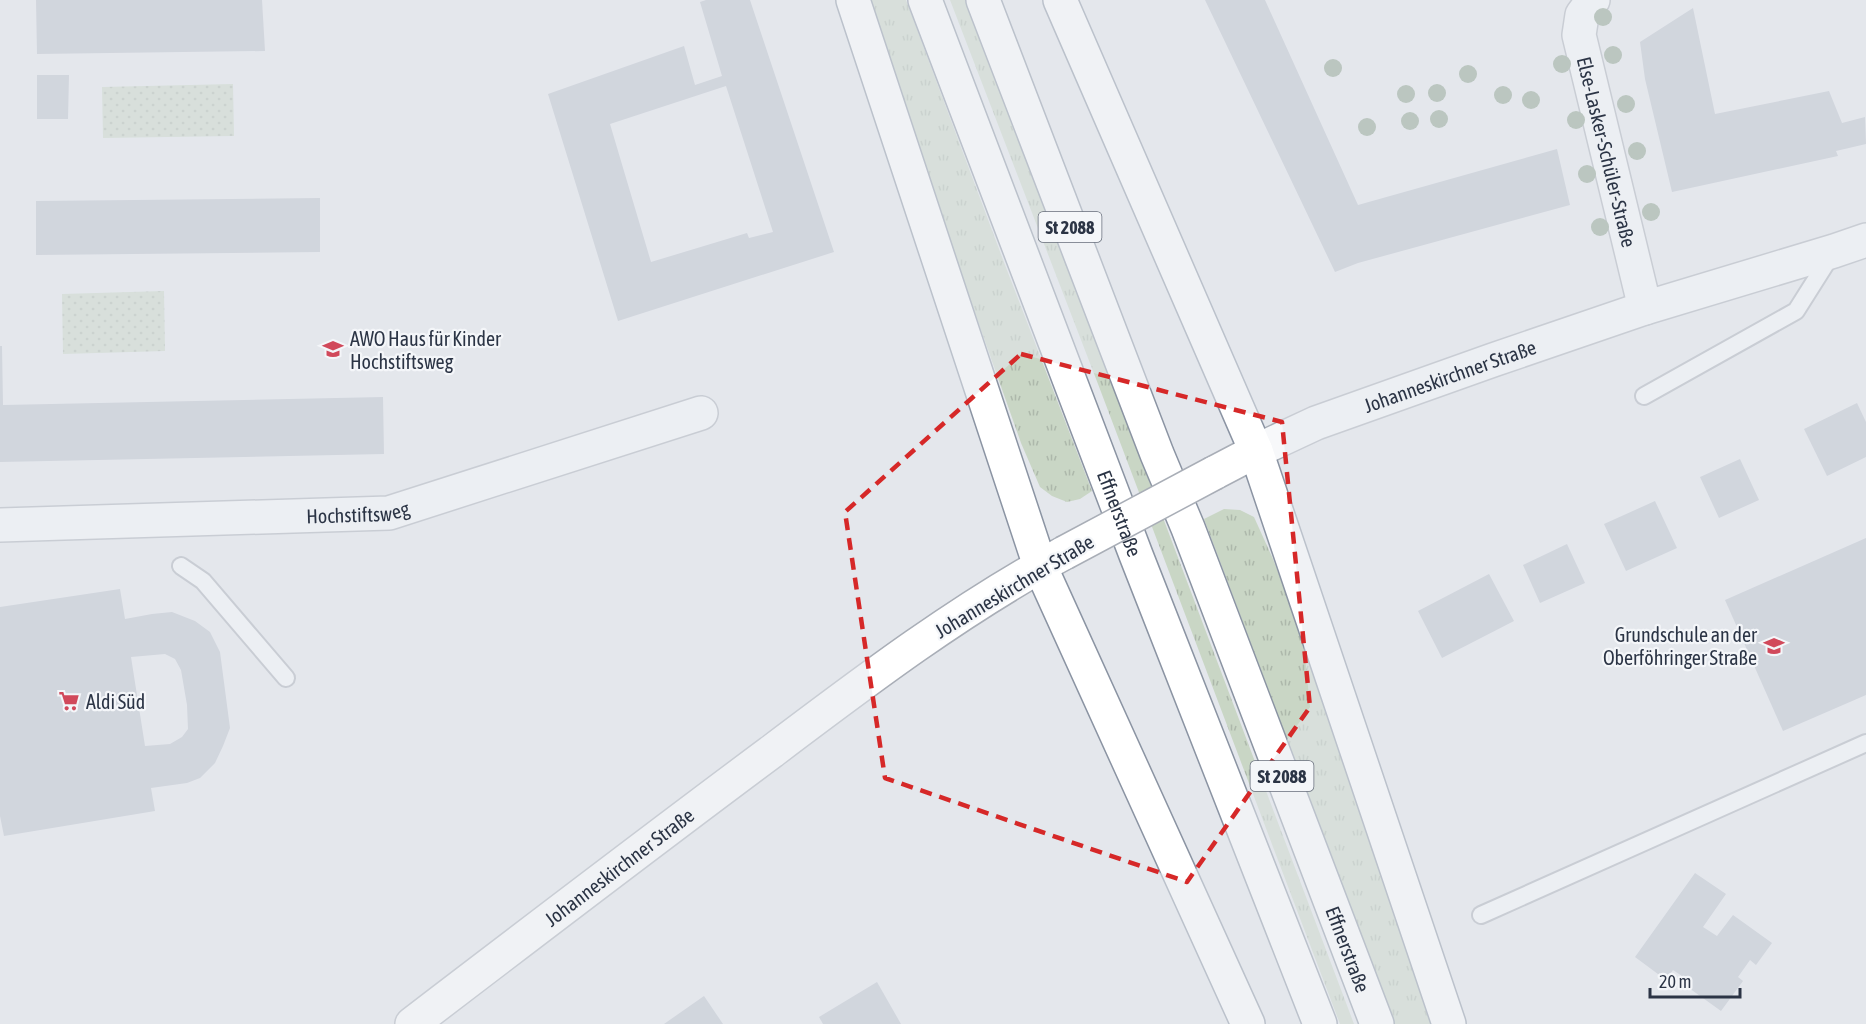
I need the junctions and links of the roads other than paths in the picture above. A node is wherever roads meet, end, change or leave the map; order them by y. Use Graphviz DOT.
graph roads {
  1 [pos="853,0"];
  2 [pos="925,0"];
  3 [pos="983,0"];
  4 [pos="1059,0"];
  5 [pos="1593,0"];
  6 [pos="1866,240"];
  7 [pos="1834,251"];
  8 [pos="1645,308"];
  9 [pos="1644,396"];
  10 [pos="701,413"];
  11 [pos="1256,451"];
  12 [pos="0,525"];
  13 [pos="1052,560"];
  14 [pos="181,566"];
  15 [pos="285,678"];
  16 [pos="1866,743"];
  17 [pos="1480,915"];
  18 [pos="412,1024"];
  19 [pos="1248,1024"];
  20 [pos="1320,1024"];
  21 [pos="1377,1024"];
  22 [pos="1449,1024"];
  1 -- 13 [label="main road"];
  2 -- 20 [label="main road, Effnerstraße / St 2088"];
  3 -- 21 [label="main road, Effnerstraße / St 2088"];
  4 -- 11 [label="main road"];
  5 -- 8 [label="street, Else-Lasker-Schüler-Straße"];
  6 -- 7 [label="street, Johanneskirchner Straße"];
  7 -- 8 [label="street, Johanneskirchner Straße"];
  7 -- 9 [label="lane"];
  8 -- 11 [label="street, Johanneskirchner Straße"];
  10 -- 12 [label="street, Hochstiftsweg"];
  11 -- 13 [label="main road, Johanneskirchner Straße, bridge"];
  11 -- 22 [label="main road"];
  13 -- 18 [label="main road, Johanneskirchner Straße"];
  13 -- 19 [label="main road"];
  14 -- 15 [label="lane"];
  16 -- 17 [label="lane"];
}
